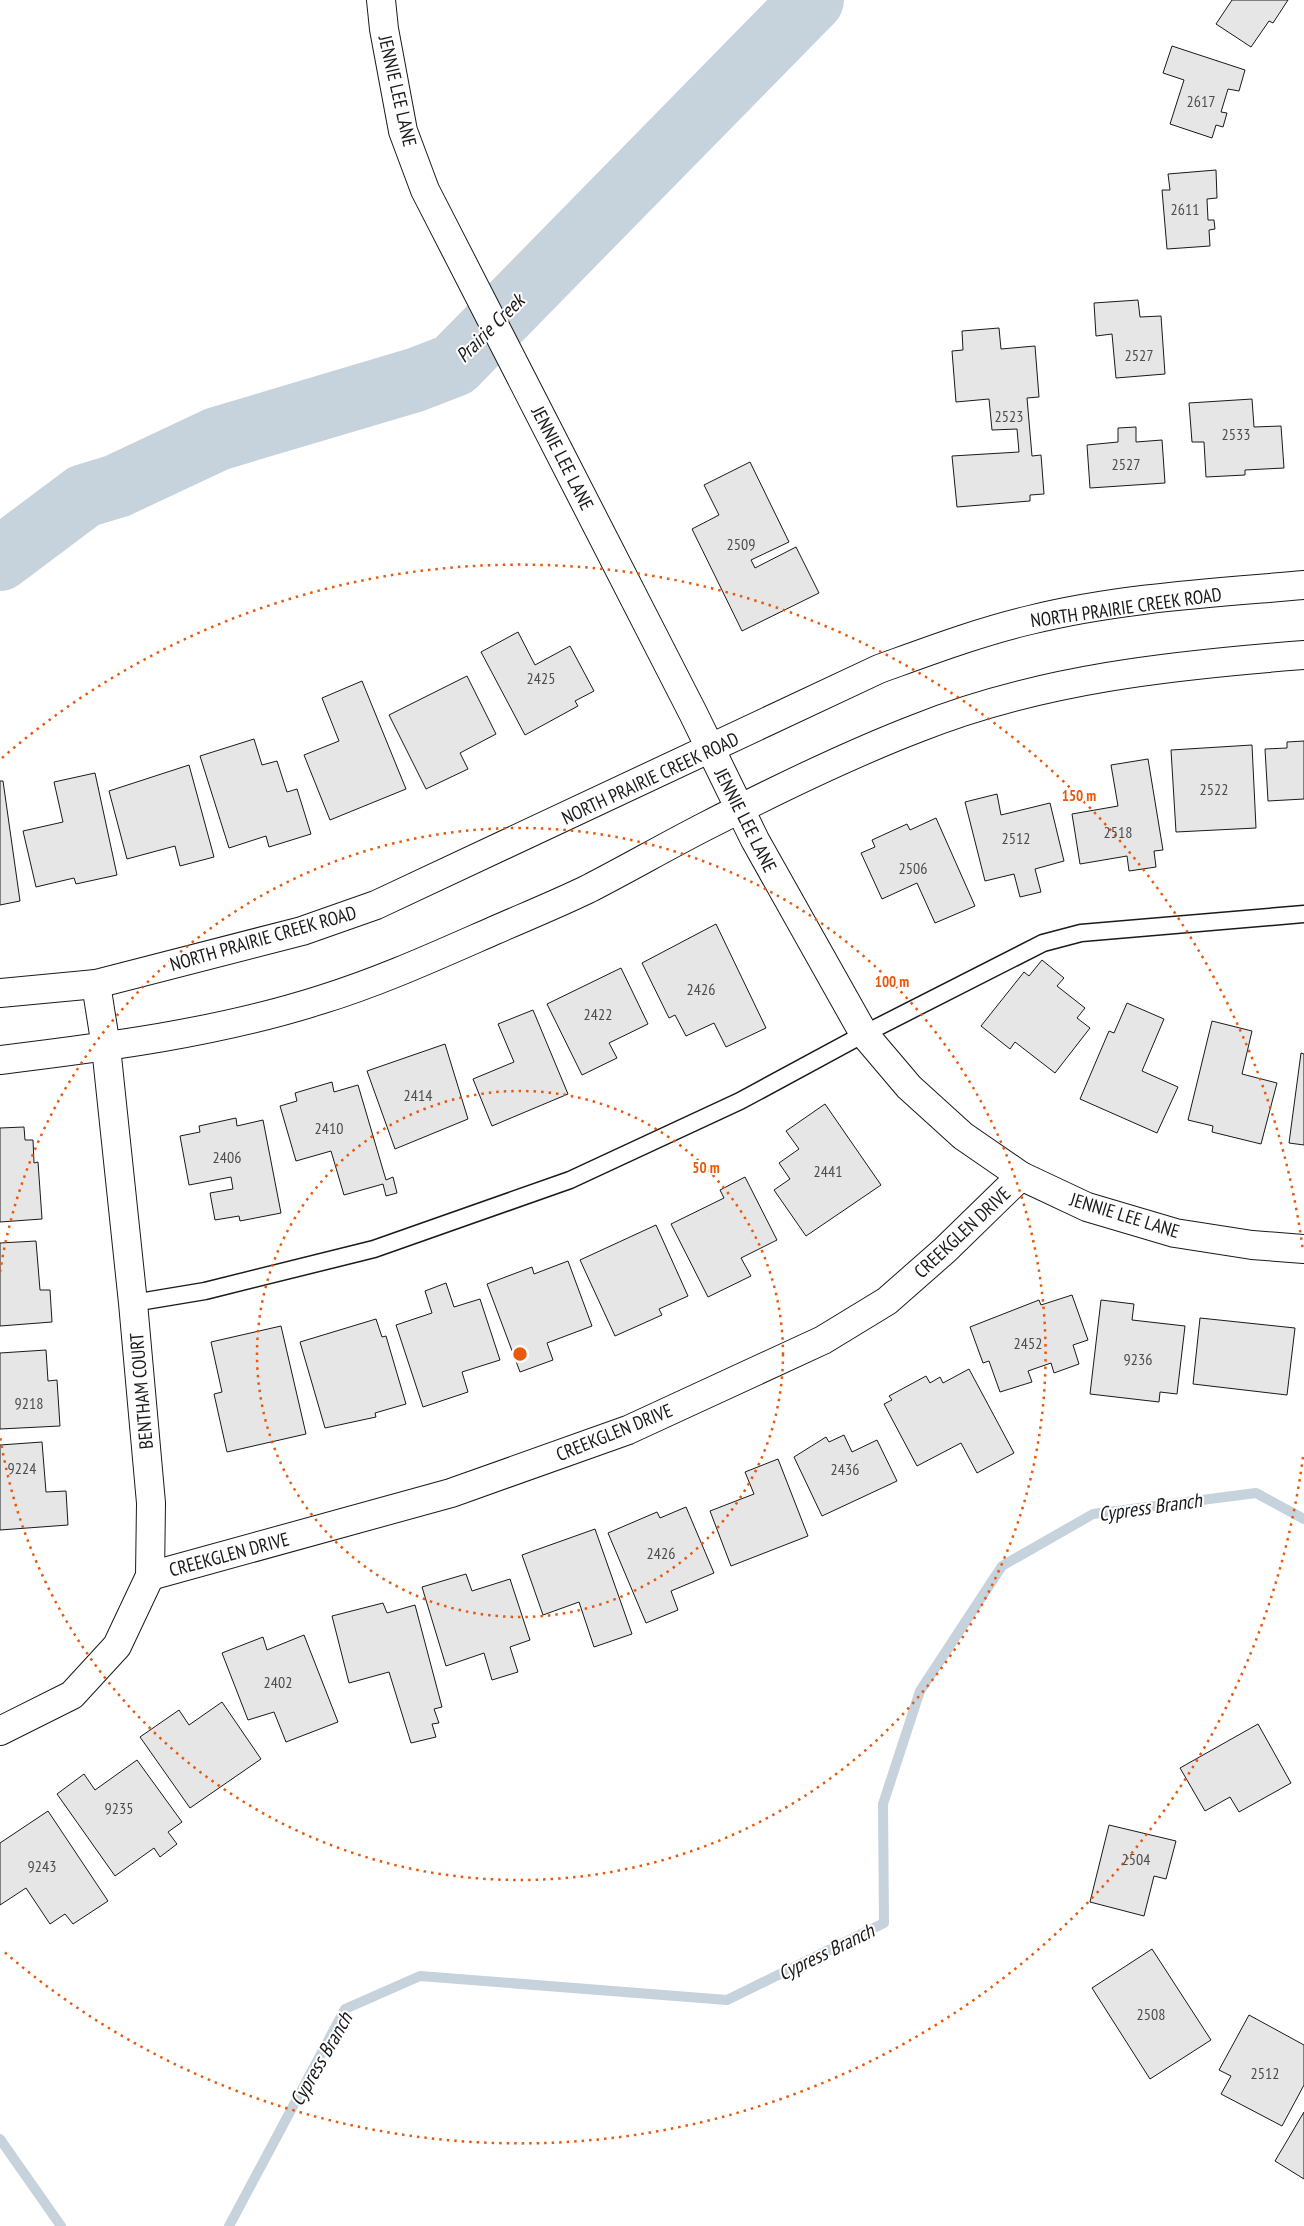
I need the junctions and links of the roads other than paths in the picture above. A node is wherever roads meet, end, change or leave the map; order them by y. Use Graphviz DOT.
graph roads {
  1 [pos="381,0"];
  2 [pos="1304,585"];
  3 [pos="1304,655"];
  4 [pos="710,749"];
  5 [pos="740,809"];
  6 [pos="1304,914"];
  7 [pos="96,984"];
  8 [pos="0,993"];
  9 [pos="864,1034"];
  10 [pos="106,1047"];
  11 [pos="0,1060"];
  12 [pos="1021,1176"];
  13 [pos="1304,1249"];
  14 [pos="133,1303"];
  15 [pos="150,1576"];
  16 [pos="0,1731"];
  1 -- 4 [label="street, JENNIE LEE LANE"];
  2 -- 4 [label="street, NORTH PRAIRIE CREEK ROAD"];
  3 -- 5 [label="street"];
  4 -- 5 [label="street, JENNIE LEE LANE"];
  4 -- 7 [label="street, NORTH PRAIRIE CREEK ROAD"];
  5 -- 9 [label="street, JENNIE LEE LANE"];
  5 -- 10 [label="street"];
  6 -- 9 [label="lane"];
  7 -- 8 [label="street, NORTH PRAIRIE CREEK ROAD"];
  7 -- 10 [label="street, BENTHAM COURT"];
  9 -- 12 [label="street, JENNIE LEE LANE"];
  9 -- 14 [label="lane"];
  10 -- 11 [label="street"];
  10 -- 14 [label="street, BENTHAM COURT"];
  12 -- 13 [label="street, JENNIE LEE LANE"];
  12 -- 15 [label="street, CREEKGLEN DRIVE"];
  14 -- 15 [label="street, BENTHAM COURT"];
  15 -- 16 [label="street, BENTHAM COURT"];
}
